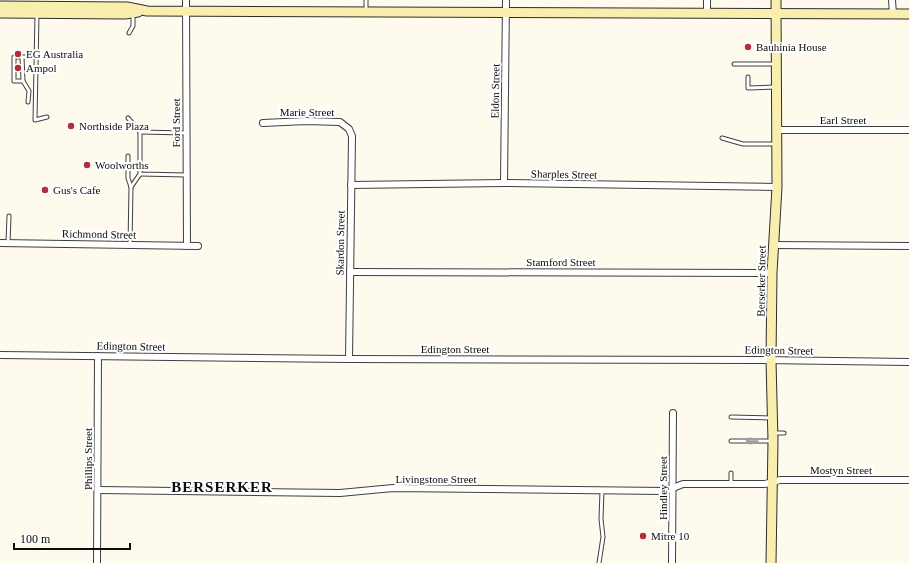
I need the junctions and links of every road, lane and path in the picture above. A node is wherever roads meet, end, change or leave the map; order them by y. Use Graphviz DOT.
graph roads {
  1 [pos="186,0"];
  2 [pos="366,0"];
  3 [pos="506,0"];
  4 [pos="707,0"];
  5 [pos="776,0"];
  6 [pos="892,0"];
  7 [pos="0,6"];
  8 [pos="186,10"];
  9 [pos="133,11"];
  10 [pos="366,11"];
  11 [pos="506,12"];
  12 [pos="0,13"];
  13 [pos="36,13"];
  14 [pos="707,13"];
  15 [pos="776,14"];
  16 [pos="893,14"];
  17 [pos="909,14"];
  18 [pos="129,33"];
  19 [pos="22,57"];
  20 [pos="36,57"];
  21 [pos="734,64"];
  22 [pos="776,64"];
  23 [pos="748,77"];
  24 [pos="23,81"];
  25 [pos="777,88"];
  26 [pos="36,98"];
  27 [pos="46,117"];
  28 [pos="128,118"];
  29 [pos="263,123"];
  30 [pos="349,129"];
  31 [pos="777,130"];
  32 [pos="909,130"];
  33 [pos="140,132"];
  34 [pos="186,133"];
  35 [pos="722,138"];
  36 [pos="777,144"];
  37 [pos="128,156"];
  38 [pos="140,174"];
  39 [pos="186,175"];
  40 [pos="504,183"];
  41 [pos="352,185"];
  42 [pos="777,187"];
  43 [pos="131,188"];
  44 [pos="9,216"];
  45 [pos="0,243"];
  46 [pos="8,243"];
  47 [pos="130,245"];
  48 [pos="187,246"];
  49 [pos="198,246"];
  50 [pos="773,246"];
  51 [pos="909,246"];
  52 [pos="350,272"];
  53 [pos="772,273"];
  54 [pos="0,355"];
  55 [pos="98,356"];
  56 [pos="350,359"];
  57 [pos="771,360"];
  58 [pos="909,362"];
  59 [pos="673,413"];
  60 [pos="732,417"];
  61 [pos="773,418"];
  62 [pos="784,434"];
  63 [pos="773,437"];
  64 [pos="731,440"];
  65 [pos="731,473"];
  66 [pos="909,480"];
  67 [pos="773,482"];
  68 [pos="731,484"];
  69 [pos="673,488"];
  70 [pos="98,490"];
  71 [pos="602,490"];
  72 [pos="96,563"];
  73 [pos="599,563"];
  74 [pos="672,563"];
  75 [pos="772,563"];
  1 -- 8 [label="street, Ford Street"];
  2 -- 10 [label="lane"];
  3 -- 11 [label="street, Eldon Street"];
  4 -- 14 [label="street"];
  5 -- 15 [label="main road, Berserker Street"];
  6 -- 16 [label="street"];
  7 -- 9 [label="main road"];
  8 -- 9 [label="main road"];
  8 -- 10 [label="main road"];
  8 -- 34 [label="street, Ford Street"];
  9 -- 13 [label="main road"];
  9 -- 18 [label="lane"];
  10 -- 11 [label="main road"];
  11 -- 14 [label="main road"];
  11 -- 40 [label="street, Eldon Street"];
  12 -- 13 [label="main road"];
  13 -- 20 [label="lane"];
  14 -- 15 [label="main road"];
  15 -- 16 [label="main road"];
  15 -- 22 [label="main road, Berserker Street"];
  16 -- 17 [label="main road"];
  19 -- 20 [label="lane"];
  19 -- 24 [label="lane"];
  19 -- 24 [label="lane"];
  20 -- 26 [label="lane"];
  21 -- 22 [label="lane"];
  22 -- 25 [label="main road, Berserker Street"];
  23 -- 25 [label="lane"];
  24 -- 26 [label="lane"];
  25 -- 31 [label="main road, Berserker Street"];
  26 -- 27 [label="lane"];
  28 -- 33 [label="lane"];
  29 -- 30 [label="street, Marie Street"];
  30 -- 41 [label="street, Skardon Street"];
  31 -- 32 [label="street, Earl Street"];
  31 -- 36 [label="main road, Berserker Street"];
  33 -- 34 [label="lane"];
  33 -- 38 [label="lane"];
  34 -- 39 [label="street, Ford Street"];
  35 -- 36 [label="lane"];
  36 -- 42 [label="main road, Berserker Street"];
  37 -- 43 [label="lane"];
  38 -- 39 [label="lane"];
  38 -- 43 [label="lane"];
  39 -- 48 [label="street, Ford Street"];
  40 -- 41 [label="street, Sharples Street"];
  40 -- 42 [label="street, Sharples Street"];
  41 -- 52 [label="street, Skardon Street"];
  42 -- 50 [label="main road, Berserker Street"];
  43 -- 47 [label="lane"];
  44 -- 46 [label="lane"];
  45 -- 46 [label="street, Richmond Street"];
  46 -- 47 [label="street, Richmond Street"];
  47 -- 48 [label="street, Richmond Street"];
  48 -- 49 [label="street, Richmond Street"];
  50 -- 51 [label="street"];
  50 -- 53 [label="main road, Berserker Street"];
  52 -- 53 [label="street, Stamford Street"];
  52 -- 56 [label="street, Skardon Street"];
  53 -- 57 [label="main road, Berserker Street"];
  54 -- 55 [label="street, Edington Street"];
  55 -- 56 [label="street, Edington Street"];
  55 -- 70 [label="street, Phillips Street"];
  56 -- 57 [label="street, Edington Street"];
  57 -- 58 [label="street, Edington Street"];
  57 -- 61 [label="main road, Berserker Street"];
  59 -- 69 [label="street, Hindley Street"];
  60 -- 61 [label="lane"];
  61 -- 63 [label="main road, Berserker Street"];
  62 -- 63 [label="lane"];
  63 -- 64 [label="lane, one-way"];
  63 -- 67 [label="main road, Berserker Street"];
  65 -- 68 [label="lane"];
  66 -- 67 [label="street, Mostyn Street"];
  67 -- 68 [label="street, Livingstone Street"];
  67 -- 75 [label="main road, Berserker Street"];
  68 -- 69 [label="street, Livingstone Street"];
  69 -- 71 [label="street, Livingstone Street"];
  69 -- 74 [label="street, Hindley Street"];
  70 -- 71 [label="street, Livingstone Street"];
  70 -- 72 [label="street, Phillips Street"];
  71 -- 73 [label="lane"];
}
